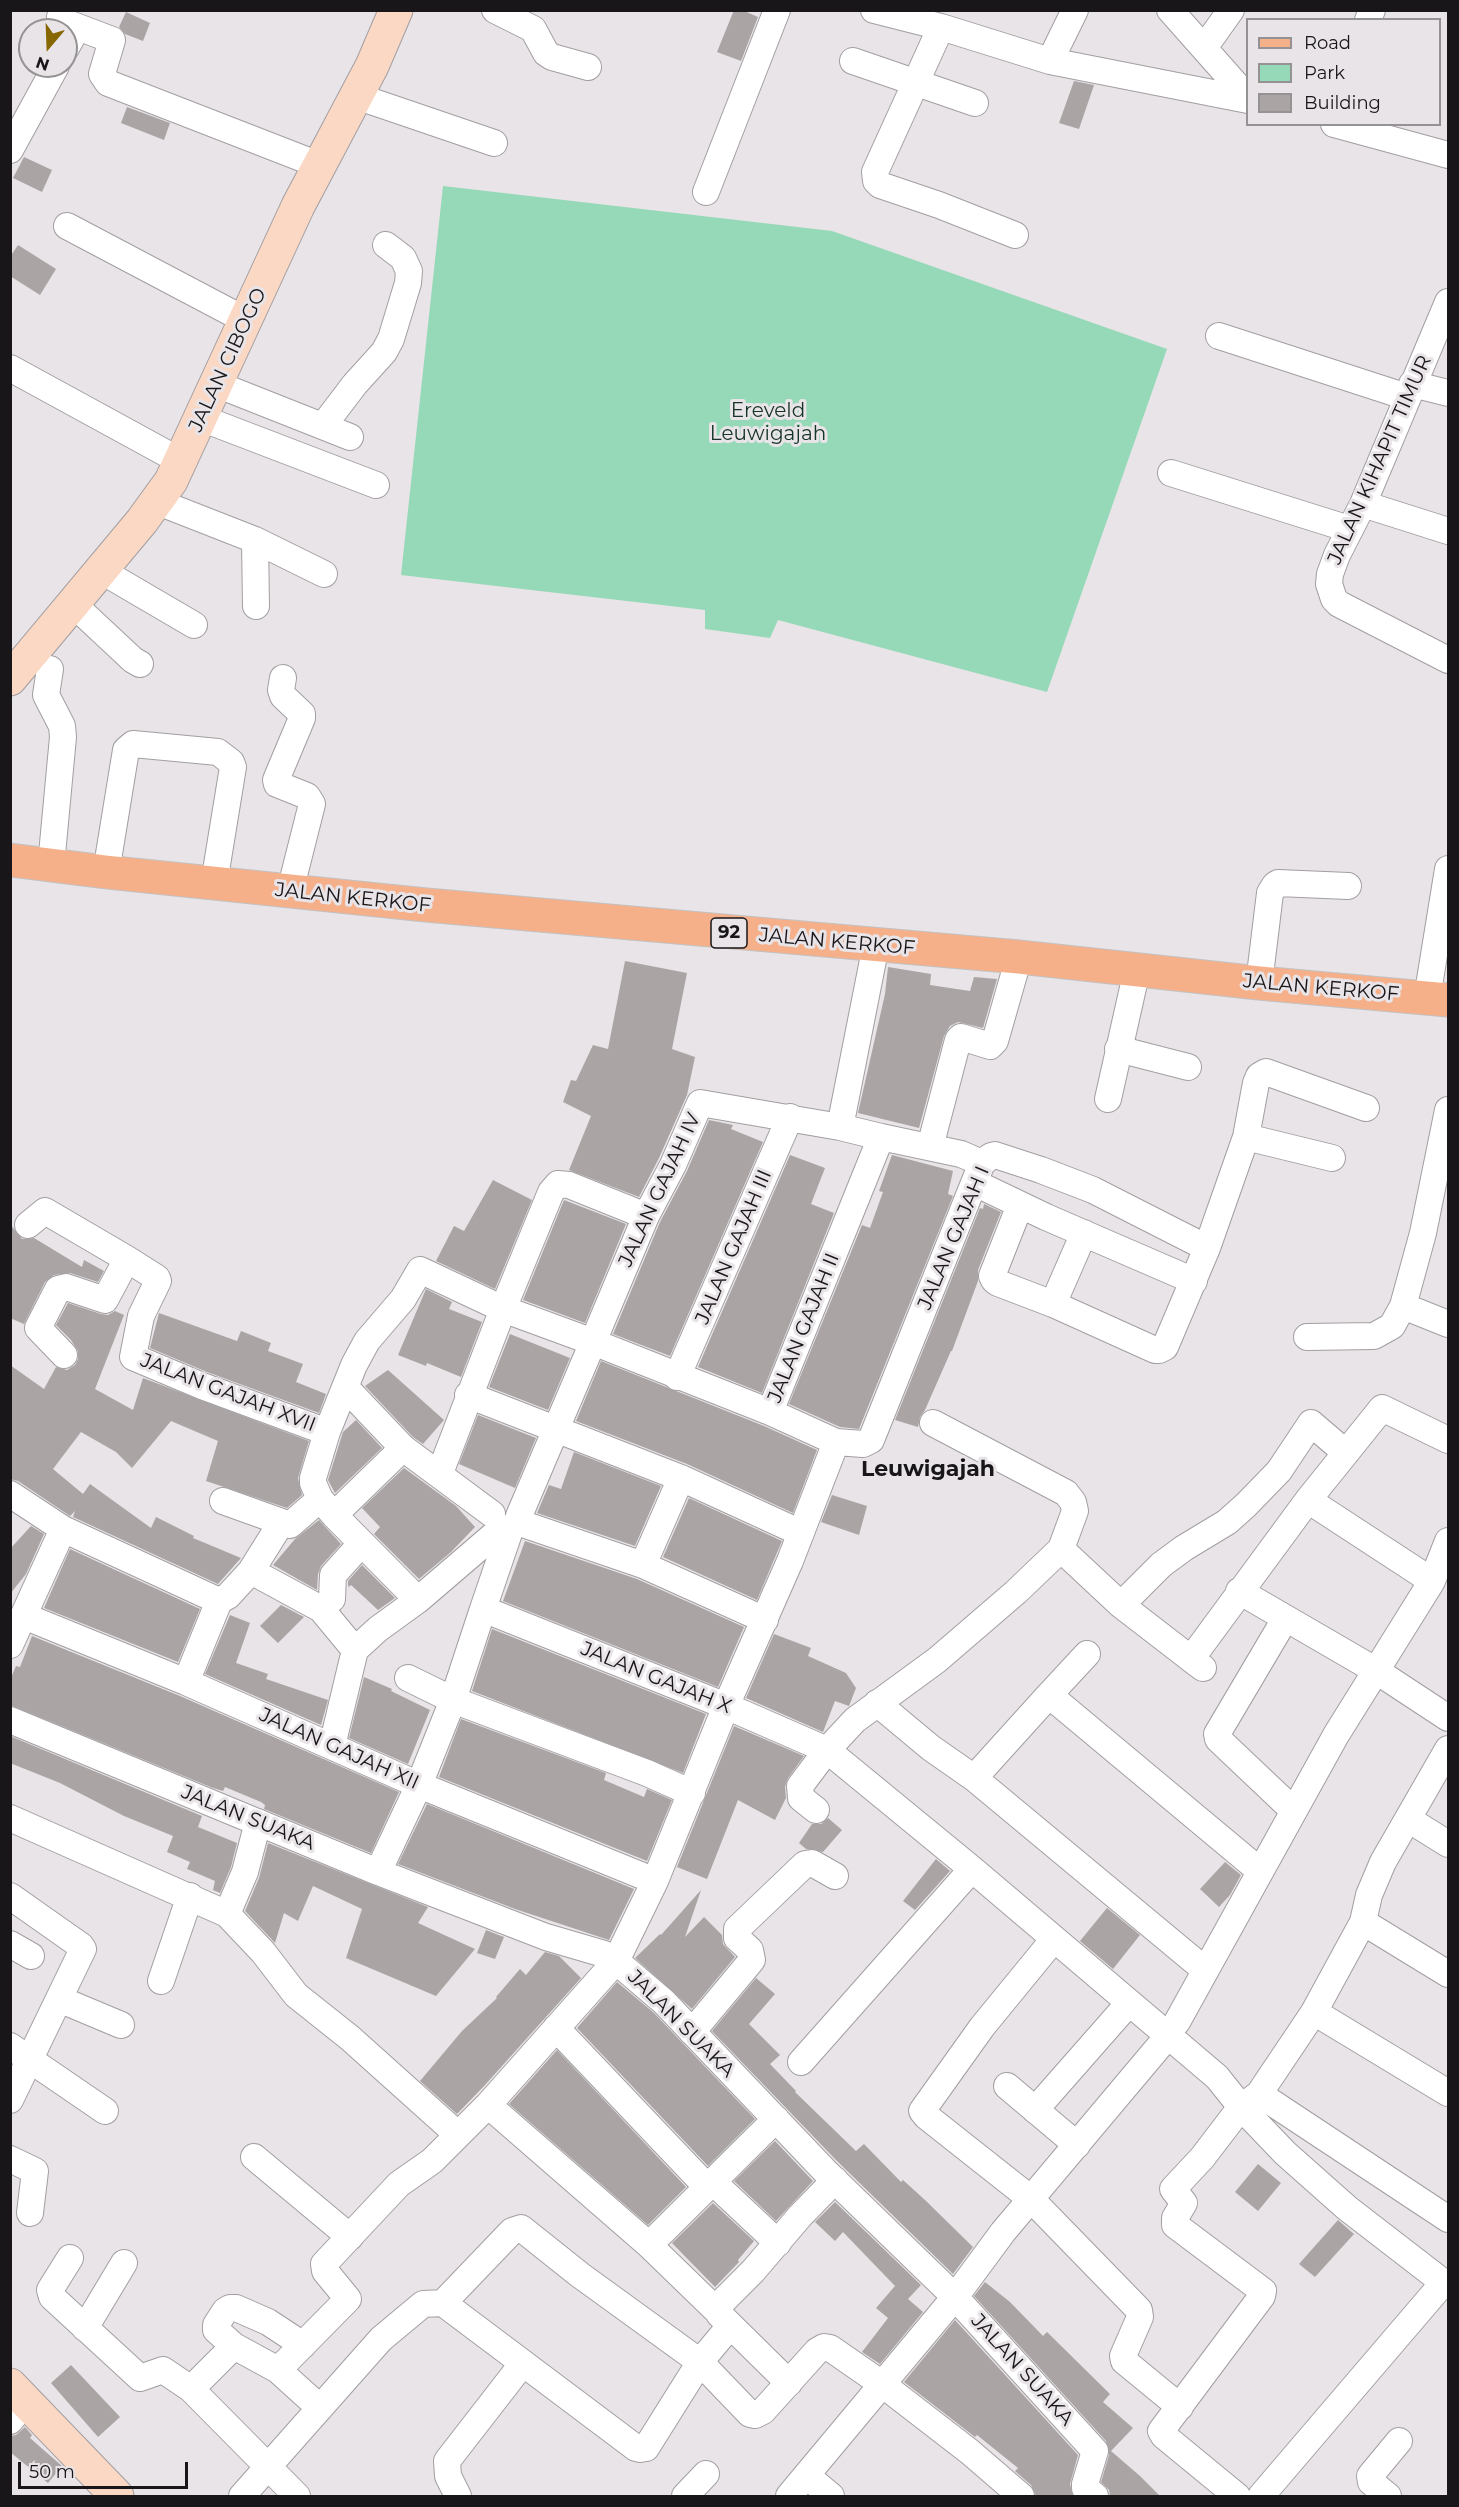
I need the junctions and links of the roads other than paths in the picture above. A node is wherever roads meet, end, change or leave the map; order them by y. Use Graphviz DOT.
graph roads {
  1 [pos="396,10"];
  2 [pos="495,10"];
  3 [pos="777,10"];
  4 [pos="874,10"];
  5 [pos="1075,10"];
  6 [pos="1170,10"];
  7 [pos="1231,10"];
  8 [pos="941,27"];
  9 [pos="78,32"];
  10 [pos="1204,48"];
  11 [pos="853,61"];
  12 [pos="1050,61"];
  13 [pos="588,67"];
  14 [pos="49,78"];
  15 [pos="915,84"];
  16 [pos="356,96"];
  17 [pos="1246,97"];
  18 [pos="1246,99"];
  19 [pos="975,104"];
  20 [pos="1341,126"];
  21 [pos="494,143"];
  22 [pos="10,150"];
  23 [pos="1449,155"];
  24 [pos="319,165"];
  25 [pos="706,192"];
  26 [pos="67,226"];
  27 [pos="1015,235"];
  28 [pos="386,245"];
  29 [pos="1449,302"];
  30 [pos="247,321"];
  31 [pos="1219,336"];
  32 [pos="10,368"];
  33 [pos="216,384"];
  34 [pos="1410,390"];
  35 [pos="1449,393"];
  36 [pos="201,418"];
  37 [pos="323,426"];
  38 [pos="350,436"];
  39 [pos="182,462"];
  40 [pos="1171,473"];
  41 [pos="376,485"];
  42 [pos="158,502"];
  43 [pos="1363,504"];
  44 [pos="1349,529"];
  45 [pos="1449,531"];
  46 [pos="255,540"];
  47 [pos="100,570"];
  48 [pos="324,574"];
  49 [pos="72,603"];
  50 [pos="256,606"];
  51 [pos="194,625"];
  52 [pos="1449,660"];
  53 [pos="140,664"];
  54 [pos="50,669"];
  55 [pos="12,674"];
  56 [pos="283,678"];
  57 [pos="10,860"];
  58 [pos="51,865"];
  59 [pos="1449,868"];
  60 [pos="106,872"];
  61 [pos="214,883"];
  62 [pos="1348,886"];
  63 [pos="290,891"];
  64 [pos="876,945"];
  65 [pos="1018,957"];
  66 [pos="1137,970"];
  67 [pos="1259,983"];
  68 [pos="1438,999"];
  69 [pos="1118,1049"];
  70 [pos="1188,1067"];
  71 [pos="1108,1099"];
  72 [pos="1366,1108"];
  73 [pos="1449,1110"];
  74 [pos="790,1117"];
  75 [pos="840,1127"];
  76 [pos="881,1137"];
  77 [pos="1246,1137"];
  78 [pos="930,1147"];
  79 [pos="1332,1158"];
  80 [pos="978,1173"];
  81 [pos="1020,1204"];
  82 [pos="646,1216"];
  83 [pos="28,1225"];
  84 [pos="1084,1233"];
  85 [pos="1208,1248"];
  86 [pos="127,1259"];
  87 [pos="1194,1281"];
  88 [pos="105,1300"];
  89 [pos="1053,1304"];
  90 [pos="1403,1306"];
  91 [pos="503,1309"];
  92 [pos="141,1316"];
  93 [pos="1449,1324"];
  94 [pos="1307,1337"];
  95 [pos="593,1342"];
  96 [pos="64,1355"];
  97 [pos="677,1377"];
  98 [pos="346,1388"];
  99 [pos="468,1395"];
  100 [pos="770,1412"];
  101 [pos="933,1423"];
  102 [pos="558,1428"];
  103 [pos="327,1432"];
  104 [pos="1449,1440"];
  105 [pos="836,1442"];
  106 [pos="402,1448"];
  107 [pos="1346,1453"];
  108 [pos="440,1473"];
  109 [pos="681,1478"];
  110 [pos="10,1494"];
  111 [pos="1308,1500"];
  112 [pos="223,1501"];
  113 [pos="327,1507"];
  114 [pos="509,1521"];
  115 [pos="281,1523"];
  116 [pos="63,1529"];
  117 [pos="801,1533"];
  118 [pos="1449,1541"];
  119 [pos="361,1545"];
  120 [pos="1061,1549"];
  121 [pos="643,1565"];
  122 [pos="251,1571"];
  123 [pos="1432,1581"];
  124 [pos="1239,1591"];
  125 [pos="418,1600"];
  126 [pos="219,1601"];
  127 [pos="1121,1605"];
  128 [pos="321,1609"];
  129 [pos="483,1609"];
  130 [pos="24,1616"];
  131 [pos="1285,1619"];
  132 [pos="765,1620"];
  133 [pos="10,1645"];
  134 [pos="356,1650"];
  135 [pos="1087,1654"];
  136 [pos="1375,1671"];
  137 [pos="408,1678"];
  138 [pos="186,1682"];
  139 [pos="1049,1695"];
  140 [pos="453,1700"];
  141 [pos="877,1703"];
  142 [pos="726,1706"];
  143 [pos="1449,1718"];
  144 [pos="10,1720"];
  145 [pos="332,1746"];
  146 [pos="1449,1749"];
  147 [pos="828,1750"];
  148 [pos="974,1778"];
  149 [pos="419,1785"];
  150 [pos="692,1793"];
  151 [pos="816,1809"];
  152 [pos="1294,1811"];
  153 [pos="11,1818"];
  154 [pos="1408,1819"];
  155 [pos="258,1822"];
  156 [pos="1449,1844"];
  157 [pos="972,1869"];
  158 [pos="1260,1871"];
  159 [pos="378,1872"];
  160 [pos="835,1876"];
  161 [pos="655,1881"];
  162 [pos="190,1896"];
  163 [pos="12,1900"];
  164 [pos="227,1914"];
  165 [pos="1363,1922"];
  166 [pos="1054,1939"];
  167 [pos="616,1961"];
  168 [pos="1205,1970"];
  169 [pos="1449,1974"];
  170 [pos="161,1981"];
  171 [pos="59,1999"];
  172 [pos="1129,2003"];
  173 [pos="1314,2012"];
  174 [pos="122,2025"];
  175 [pos="556,2028"];
  176 [pos="1172,2029"];
  177 [pos="692,2032"];
  178 [pos="21,2052"];
  179 [pos="801,2062"];
  180 [pos="1007,2086"];
  181 [pos="1449,2093"];
  182 [pos="10,2100"];
  183 [pos="1250,2101"];
  184 [pos="488,2105"];
  185 [pos="1035,2110"];
  186 [pos="105,2111"];
  187 [pos="776,2119"];
  188 [pos="457,2134"];
  189 [pos="1077,2145"];
  190 [pos="254,2157"];
  191 [pos="10,2159"];
  192 [pos="835,2180"];
  193 [pos="710,2185"];
  194 [pos="1031,2199"];
  195 [pos="30,2213"];
  196 [pos="1449,2219"];
  197 [pos="350,2237"];
  198 [pos="778,2243"];
  199 [pos="649,2245"];
  200 [pos="70,2258"];
  201 [pos="124,2264"];
  202 [pos="1446,2284"];
  203 [pos="955,2297"];
  204 [pos="443,2303"];
  205 [pos="722,2318"];
  206 [pos="85,2328"];
  207 [pos="303,2345"];
  208 [pos="234,2346"];
  209 [pos="700,2362"];
  210 [pos="524,2363"];
  211 [pos="278,2370"];
  212 [pos="789,2383"];
  213 [pos="882,2384"];
  214 [pos="191,2389"];
  215 [pos="16,2403"];
  216 [pos="1180,2407"];
  217 [pos="320,2408"];
  218 [pos="1399,2441"];
  219 [pos="269,2467"];
  220 [pos="706,2474"];
  221 [pos="807,2476"];
  222 [pos="1090,2492"];
  223 [pos="117,2496"];
  224 [pos="242,2496"];
  225 [pos="297,2496"];
  226 [pos="458,2496"];
  227 [pos="685,2496"];
  228 [pos="789,2496"];
  229 [pos="831,2496"];
  230 [pos="1021,2496"];
  231 [pos="1237,2496"];
  232 [pos="1261,2496"];
  233 [pos="1388,2496"];
  1 -- 16 [label="street, JALAN CIBOGO"];
  2 -- 13 [label="street"];
  3 -- 25 [label="street"];
  4 -- 8 [label="street"];
  5 -- 12 [label="street"];
  6 -- 10 [label="street"];
  7 -- 10 [label="street"];
  8 -- 12 [label="street"];
  8 -- 15 [label="street"];
  9 -- 24 [label="street"];
  10 -- 17 [label="street"];
  11 -- 15 [label="street"];
  12 -- 18 [label="street"];
  14 -- 22 [label="street"];
  15 -- 19 [label="street"];
  15 -- 27 [label="street"];
  16 -- 21 [label="street"];
  16 -- 24 [label="street, JALAN CIBOGO"];
  20 -- 23 [label="street"];
  24 -- 30 [label="street, JALAN CIBOGO"];
  26 -- 30 [label="street"];
  28 -- 37 [label="street"];
  29 -- 34 [label="street, JALAN KIHAPIT TIMUR"];
  30 -- 33 [label="street, JALAN CIBOGO"];
  31 -- 34 [label="street"];
  32 -- 39 [label="street"];
  33 -- 36 [label="street, JALAN CIBOGO"];
  33 -- 37 [label="street"];
  34 -- 35 [label="street"];
  34 -- 43 [label="street, JALAN KIHAPIT TIMUR"];
  36 -- 39 [label="street, JALAN CIBOGO"];
  36 -- 41 [label="street"];
  37 -- 38 [label="street"];
  39 -- 42 [label="street, JALAN CIBOGO"];
  40 -- 44 [label="street"];
  42 -- 46 [label="street"];
  42 -- 47 [label="street, JALAN CIBOGO"];
  43 -- 44 [label="street, JALAN KIHAPIT TIMUR"];
  43 -- 45 [label="street"];
  44 -- 52 [label="street, JALAN KIHAPIT TIMUR"];
  46 -- 48 [label="street"];
  46 -- 50 [label="street"];
  47 -- 49 [label="street, JALAN CIBOGO"];
  47 -- 51 [label="street"];
  49 -- 53 [label="street"];
  49 -- 55 [label="street, JALAN CIBOGO"];
  54 -- 58 [label="street"];
  56 -- 63 [label="street"];
  57 -- 58 [label="main road, JALAN KERKOF / 92"];
  58 -- 60 [label="main road, JALAN KERKOF / 92"];
  59 -- 68 [label="street"];
  60 -- 61 [label="main road, JALAN KERKOF / 92"];
  60 -- 61 [label="street"];
  61 -- 63 [label="main road, JALAN KERKOF / 92"];
  62 -- 67 [label="street"];
  63 -- 64 [label="main road, JALAN KERKOF / 92"];
  64 -- 65 [label="main road, JALAN KERKOF / 92"];
  64 -- 75 [label="street"];
  65 -- 66 [label="main road, JALAN KERKOF / 92"];
  65 -- 78 [label="street"];
  66 -- 67 [label="main road, JALAN KERKOF / 92"];
  66 -- 69 [label="street"];
  67 -- 68 [label="main road, JALAN KERKOF / 92"];
  69 -- 70 [label="street"];
  69 -- 71 [label="street"];
  72 -- 77 [label="street"];
  73 -- 90 [label="street"];
  74 -- 75 [label="street, JALAN GAJAH IV"];
  74 -- 82 [label="street, JALAN GAJAH IV"];
  74 -- 97 [label="street, JALAN GAJAH III"];
  75 -- 76 [label="street"];
  76 -- 78 [label="street"];
  76 -- 100 [label="street, JALAN GAJAH II"];
  77 -- 79 [label="street"];
  77 -- 85 [label="street"];
  78 -- 80 [label="street"];
  80 -- 81 [label="street"];
  80 -- 85 [label="street, JALAN GAJAH I"];
  80 -- 105 [label="street, JALAN GAJAH I"];
  81 -- 84 [label="street"];
  81 -- 89 [label="street"];
  82 -- 91 [label="street"];
  82 -- 95 [label="street, JALAN GAJAH IV"];
  83 -- 86 [label="street"];
  84 -- 87 [label="street"];
  84 -- 89 [label="street"];
  85 -- 87 [label="street"];
  86 -- 88 [label="street"];
  86 -- 92 [label="street, JALAN GAJAH XVII"];
  87 -- 89 [label="street"];
  88 -- 92 [label="street"];
  88 -- 96 [label="street"];
  90 -- 93 [label="street"];
  90 -- 94 [label="street"];
  91 -- 95 [label="street, JALAN GAJAH II"];
  91 -- 98 [label="street, JALAN GAJAH II"];
  91 -- 99 [label="street"];
  92 -- 103 [label="street, JALAN GAJAH XVII"];
  95 -- 97 [label="street, JALAN GAJAH II"];
  95 -- 102 [label="street"];
  97 -- 100 [label="street, JALAN GAJAH II"];
  98 -- 103 [label="street"];
  98 -- 106 [label="street"];
  99 -- 102 [label="street"];
  99 -- 108 [label="street"];
  100 -- 105 [label="street"];
  101 -- 120 [label="street"];
  102 -- 109 [label="street"];
  102 -- 114 [label="street"];
  103 -- 113 [label="street"];
  104 -- 107 [label="street"];
  105 -- 117 [label="street"];
  106 -- 108 [label="street"];
  106 -- 113 [label="street"];
  107 -- 111 [label="street"];
  107 -- 127 [label="street"];
  108 -- 114 [label="street"];
  109 -- 117 [label="street"];
  109 -- 121 [label="street"];
  110 -- 116 [label="street"];
  111 -- 123 [label="street"];
  111 -- 124 [label="street"];
  112 -- 115 [label="street"];
  113 -- 115 [label="street"];
  113 -- 119 [label="street"];
  114 -- 121 [label="street"];
  114 -- 125 [label="street"];
  114 -- 129 [label="street"];
  115 -- 122 [label="street"];
  116 -- 126 [label="street"];
  116 -- 130 [label="street"];
  117 -- 132 [label="street"];
  118 -- 123 [label="street"];
  119 -- 125 [label="street"];
  119 -- 128 [label="street"];
  120 -- 127 [label="street"];
  120 -- 141 [label="street"];
  121 -- 132 [label="street"];
  122 -- 126 [label="street"];
  122 -- 128 [label="street"];
  123 -- 136 [label="street"];
  124 -- 127 [label="street"];
  124 -- 131 [label="street"];
  125 -- 134 [label="street"];
  126 -- 138 [label="street"];
  128 -- 134 [label="street"];
  129 -- 140 [label="street"];
  129 -- 142 [label="street, JALAN GAJAH X"];
  130 -- 133 [label="street"];
  130 -- 138 [label="street, JALAN GAJAH XII"];
  131 -- 136 [label="street"];
  131 -- 152 [label="street"];
  132 -- 142 [label="street"];
  134 -- 145 [label="street"];
  135 -- 139 [label="street"];
  136 -- 143 [label="street"];
  136 -- 152 [label="street"];
  137 -- 140 [label="street"];
  138 -- 145 [label="street, JALAN GAJAH XII"];
  139 -- 148 [label="street"];
  139 -- 158 [label="street"];
  140 -- 149 [label="street"];
  140 -- 150 [label="street"];
  141 -- 147 [label="street"];
  141 -- 148 [label="street"];
  142 -- 147 [label="street, JALAN GAJAH X"];
  142 -- 150 [label="street"];
  144 -- 155 [label="street, JALAN SUAKA"];
  145 -- 149 [label="street, JALAN GAJAH XII"];
  146 -- 154 [label="street"];
  147 -- 151 [label="street"];
  147 -- 157 [label="street, JALAN GAJAH X"];
  148 -- 168 [label="street"];
  149 -- 159 [label="street"];
  149 -- 161 [label="street, JALAN GAJAH XII"];
  150 -- 161 [label="street"];
  152 -- 158 [label="street"];
  153 -- 162 [label="street"];
  154 -- 156 [label="street"];
  154 -- 165 [label="street"];
  155 -- 159 [label="street, JALAN SUAKA"];
  155 -- 164 [label="street"];
  157 -- 166 [label="street, JALAN GAJAH X"];
  157 -- 179 [label="street"];
  158 -- 168 [label="street"];
  159 -- 167 [label="street, JALAN SUAKA"];
  160 -- 177 [label="street"];
  161 -- 167 [label="street"];
  162 -- 164 [label="street"];
  162 -- 170 [label="street"];
  163 -- 171 [label="street"];
  164 -- 188 [label="street"];
  165 -- 169 [label="street"];
  165 -- 173 [label="street"];
  166 -- 172 [label="street, JALAN GAJAH X"];
  166 -- 194 [label="street"];
  167 -- 175 [label="street"];
  167 -- 177 [label="street, JALAN SUAKA"];
  168 -- 176 [label="street"];
  171 -- 174 [label="street"];
  171 -- 178 [label="street"];
  172 -- 176 [label="street, JALAN GAJAH X"];
  172 -- 185 [label="street"];
  173 -- 181 [label="street"];
  173 -- 183 [label="street"];
  175 -- 184 [label="street"];
  175 -- 193 [label="street"];
  176 -- 183 [label="street, JALAN GAJAH X"];
  176 -- 189 [label="street"];
  177 -- 187 [label="street, JALAN SUAKA"];
  178 -- 182 [label="street"];
  178 -- 186 [label="street"];
  180 -- 185 [label="street"];
  183 -- 196 [label="street"];
  183 -- 202 [label="street"];
  183 -- 216 [label="street"];
  184 -- 188 [label="street"];
  184 -- 199 [label="street"];
  185 -- 189 [label="street"];
  187 -- 192 [label="street, JALAN SUAKA"];
  187 -- 193 [label="street"];
  188 -- 197 [label="street"];
  189 -- 194 [label="street"];
  190 -- 197 [label="street"];
  191 -- 195 [label="street"];
  192 -- 198 [label="street"];
  192 -- 203 [label="street, JALAN SUAKA"];
  193 -- 198 [label="street"];
  193 -- 199 [label="street"];
  194 -- 203 [label="street"];
  194 -- 216 [label="street"];
  197 -- 207 [label="street"];
  198 -- 205 [label="street"];
  199 -- 205 [label="street"];
  200 -- 206 [label="street"];
  201 -- 206 [label="street"];
  202 -- 232 [label="street"];
  203 -- 213 [label="street"];
  203 -- 222 [label="street, JALAN SUAKA"];
  204 -- 209 [label="street"];
  204 -- 210 [label="street"];
  204 -- 217 [label="street"];
  205 -- 209 [label="street"];
  205 -- 212 [label="street"];
  206 -- 214 [label="street"];
  207 -- 208 [label="street"];
  207 -- 211 [label="street"];
  208 -- 211 [label="street"];
  208 -- 214 [label="street"];
  209 -- 210 [label="street"];
  209 -- 212 [label="street"];
  210 -- 226 [label="street"];
  211 -- 217 [label="street"];
  212 -- 213 [label="street"];
  213 -- 221 [label="street"];
  213 -- 230 [label="street"];
  214 -- 219 [label="street"];
  215 -- 223 [label="street"];
  216 -- 231 [label="street"];
  217 -- 219 [label="street"];
  218 -- 233 [label="street"];
  219 -- 224 [label="street"];
  219 -- 225 [label="street"];
  220 -- 227 [label="street"];
  221 -- 228 [label="street"];
  221 -- 229 [label="street"];
}
